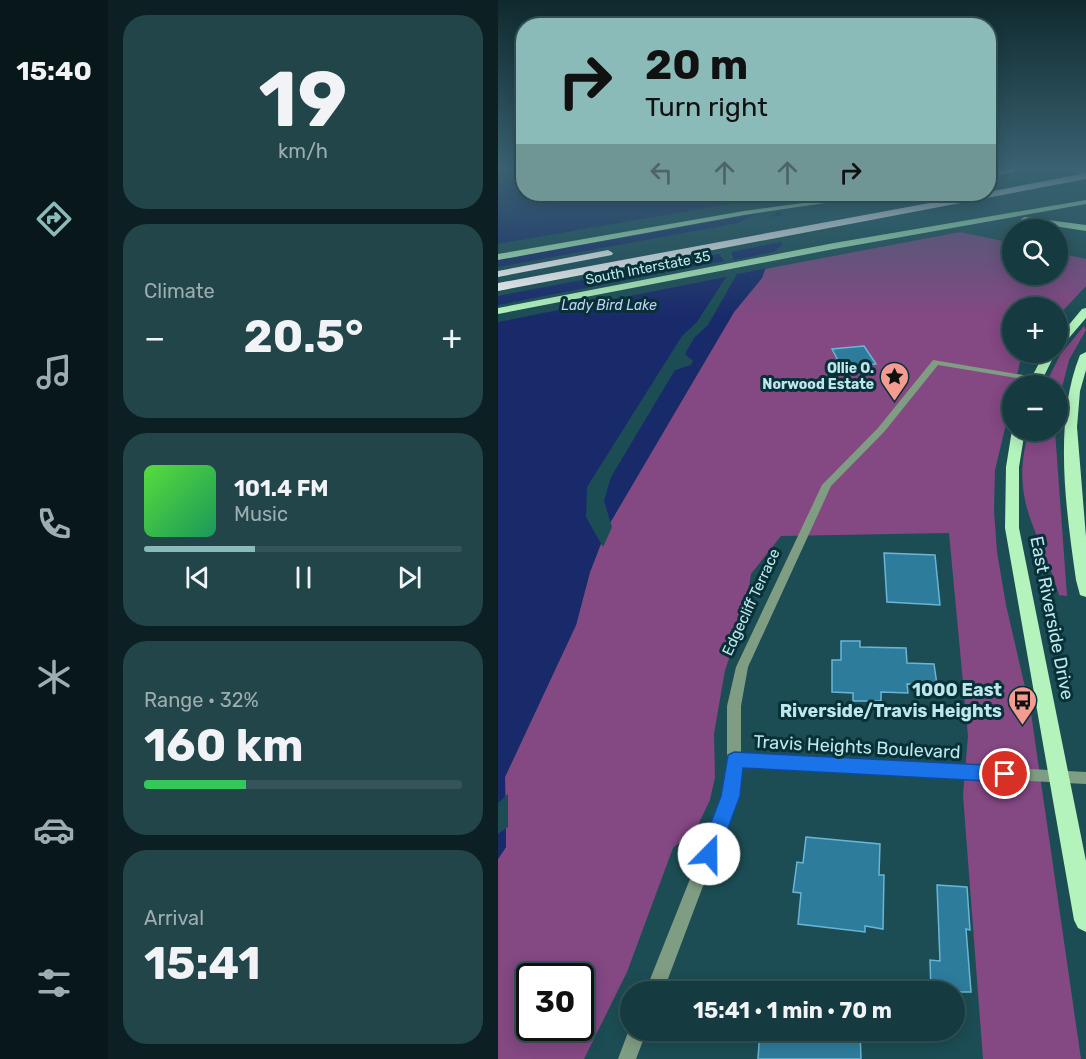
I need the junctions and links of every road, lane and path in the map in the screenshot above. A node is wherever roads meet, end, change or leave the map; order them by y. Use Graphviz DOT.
graph roads {
  1 [pos="714,218"];
  2 [pos="860,218"];
  3 [pos="989,218"];
  4 [pos="980,220"];
  5 [pos="1086,228"];
  6 [pos="616,252"];
  7 [pos="498,257"];
  8 [pos="498,274"];
  9 [pos="498,287"];
  10 [pos="498,311"];
  11 [pos="1086,311"];
  12 [pos="1068,332"];
  13 [pos="1086,355"];
  14 [pos="1002,375"];
  15 [pos="1016,441"];
  16 [pos="1086,591"];
  17 [pos="734,760"];
  18 [pos="1060,777"];
  19 [pos="1086,778"];
  20 [pos="1086,920"];
  21 [pos="658,981"];
  22 [pos="634,1041"];
  23 [pos="627,1059"];
  1 -- 7 [label="main road"];
  2 -- 9 [label="highway"];
  3 -- 4 [label="main road, South Interstate 35"];
  4 -- 5 [label="main road"];
  4 -- 10 [label="main road, South Interstate 35"];
  6 -- 8 [label="highway"];
  11 -- 12 [label="main road"];
  13 -- 16 [label="main road"];
  14 -- 17 [label="street, Edgecliff Terrace"];
  15 -- 18 [label="main road, East Riverside Drive"];
  17 -- 18 [label="street, Travis Heights Boulevard"];
  17 -- 21 [label="street, Edgecliff Terrace"];
  18 -- 19 [label="street, Travis Heights Boulevard"];
  18 -- 20 [label="main road, East Riverside Drive"];
  22 -- 23 [label="street"];
}
